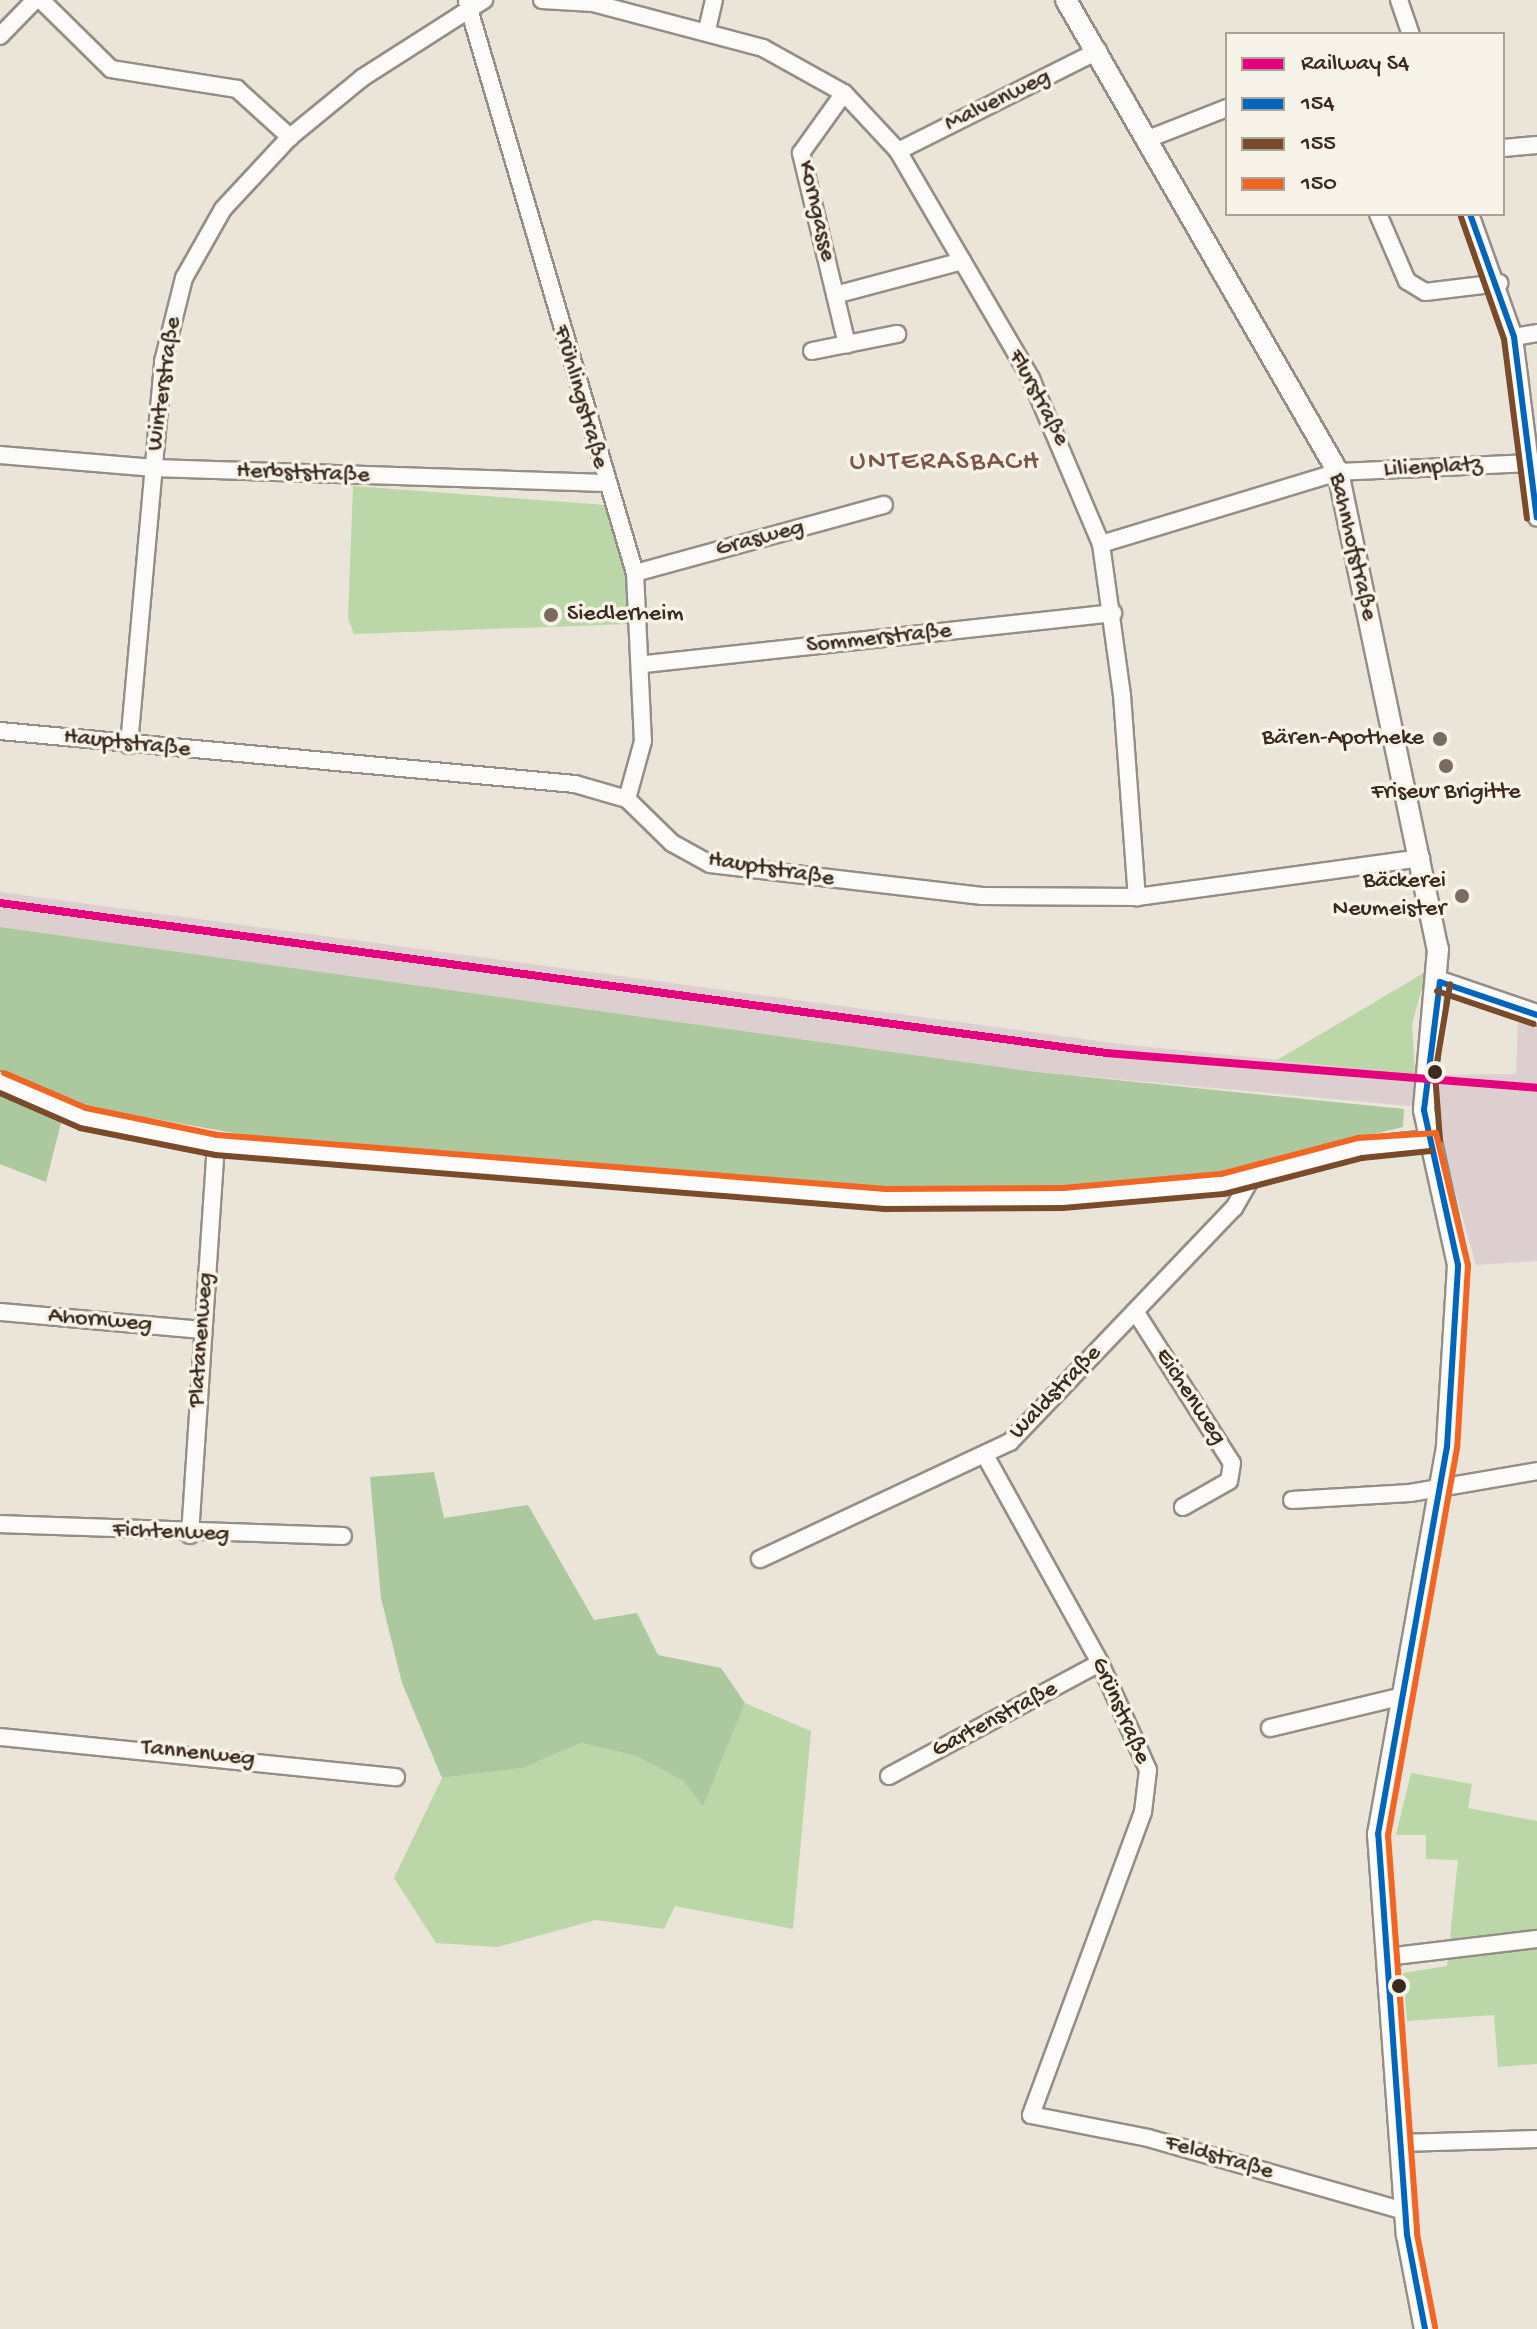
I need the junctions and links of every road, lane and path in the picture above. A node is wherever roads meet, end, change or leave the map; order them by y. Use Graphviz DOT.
graph roads {
  1 [pos="38,0"];
  2 [pos="484,0"];
  3 [pos="542,0"];
  4 [pos="714,0"];
  5 [pos="1066,0"];
  6 [pos="1399,0"];
  7 [pos="468,5"];
  8 [pos="707,30"];
  9 [pos="1410,32"];
  10 [pos="0,36"];
  11 [pos="1098,51"];
  12 [pos="844,93"];
  13 [pos="1225,109"];
  14 [pos="290,137"];
  15 [pos="1148,139"];
  16 [pos="1537,145"];
  17 [pos="1505,148"];
  18 [pos="898,151"];
  19 [pos="1379,216"];
  20 [pos="1471,216"];
  21 [pos="963,261"];
  22 [pos="1499,283"];
  23 [pos="835,295"];
  24 [pos="1537,333"];
  25 [pos="897,334"];
  26 [pos="1514,337"];
  27 [pos="847,345"];
  28 [pos="812,351"];
  29 [pos="0,455"];
  30 [pos="154,468"];
  31 [pos="1529,468"];
  32 [pos="1338,472"];
  33 [pos="605,483"];
  34 [pos="884,505"];
  35 [pos="1537,518"];
  36 [pos="1101,544"];
  37 [pos="635,573"];
  38 [pos="1113,613"];
  39 [pos="645,664"];
  40 [pos="0,731"];
  41 [pos="129,745"];
  42 [pos="627,799"];
  43 [pos="1421,858"];
  44 [pos="1137,897"];
  45 [pos="1440,982"];
  46 [pos="1537,1015"];
  47 [pos="0,1082"];
  48 [pos="1430,1141"];
  49 [pos="216,1145"];
  50 [pos="1254,1174"];
  51 [pos="1135,1311"];
  52 [pos="0,1312"];
  53 [pos="200,1330"];
  54 [pos="986,1457"];
  55 [pos="1537,1471"];
  56 [pos="1440,1488"];
  57 [pos="1292,1500"];
  58 [pos="1183,1507"];
  59 [pos="0,1524"];
  60 [pos="190,1535"];
  61 [pos="343,1536"];
  62 [pos="760,1559"];
  63 [pos="1100,1663"];
  64 [pos="1403,1696"];
  65 [pos="1270,1728"];
  66 [pos="0,1737"];
  67 [pos="889,1776"];
  68 [pos="396,1777"];
  69 [pos="1537,1939"];
  70 [pos="1386,1957"];
  71 [pos="1031,2115"];
  72 [pos="1537,2139"];
  73 [pos="1400,2143"];
  74 [pos="1405,2211"];
  75 [pos="1425,2329"];
  1 -- 10 [label="street"];
  1 -- 14 [label="street"];
  2 -- 7 [label="street"];
  3 -- 8 [label="street, Flurstraße"];
  4 -- 8 [label="street"];
  5 -- 11 [label="street, Bahnhofstraße"];
  6 -- 9 [label="street"];
  7 -- 14 [label="street, Winterstraße"];
  7 -- 33 [label="street, Frühlingstraße"];
  8 -- 12 [label="street, Flurstraße"];
  11 -- 15 [label="street, Bahnhofstraße"];
  11 -- 18 [label="street, Malvenweg"];
  12 -- 18 [label="street, Flurstraße"];
  12 -- 23 [label="street, Korngasse"];
  13 -- 15 [label="street"];
  14 -- 30 [label="street, Winterstraße"];
  15 -- 32 [label="street, Bahnhofstraße"];
  16 -- 17 [label="street"];
  18 -- 21 [label="street, Flurstraße"];
  19 -- 22 [label="street"];
  20 -- 22 [label="street"];
  21 -- 23 [label="street, Korngasse"];
  21 -- 36 [label="street, Flurstraße"];
  22 -- 26 [label="street"];
  23 -- 27 [label="street, Korngasse"];
  24 -- 26 [label="street"];
  25 -- 27 [label="street"];
  26 -- 31 [label="street"];
  27 -- 28 [label="street"];
  29 -- 30 [label="street, Herbststraße"];
  30 -- 33 [label="street, Herbststraße"];
  30 -- 41 [label="street, Winterstraße"];
  31 -- 32 [label="street, Lilienplatz"];
  31 -- 35 [label="street"];
  32 -- 36 [label="street, Lilienplatz"];
  32 -- 43 [label="street, Bahnhofstraße"];
  33 -- 37 [label="street, Frühlingstraße"];
  34 -- 37 [label="street, Grasweg"];
  36 -- 38 [label="street, Flurstraße"];
  37 -- 39 [label="street, Frühlingstraße"];
  38 -- 39 [label="street, Sommerstraße"];
  38 -- 44 [label="street, Flurstraße"];
  39 -- 42 [label="street, Frühlingstraße"];
  40 -- 41 [label="street, Hauptstraße"];
  41 -- 42 [label="street, Hauptstraße"];
  42 -- 44 [label="street, Hauptstraße"];
  43 -- 44 [label="street, Hauptstraße"];
  43 -- 45 [label="street, Bahnhofstraße"];
  45 -- 46 [label="street"];
  45 -- 48 [label="street, Bahnhofstraße"];
  47 -- 49 [label="street"];
  48 -- 50 [label="street"];
  48 -- 56 [label="street, Bahnhofstraße"];
  49 -- 50 [label="street"];
  49 -- 53 [label="street, Platanenweg"];
  50 -- 51 [label="street, Waldstraße"];
  51 -- 54 [label="street, Waldstraße"];
  51 -- 58 [label="street, Eichenweg"];
  52 -- 53 [label="street, Ahornweg"];
  53 -- 60 [label="street, Platanenweg"];
  54 -- 62 [label="street, Waldstraße"];
  54 -- 63 [label="street, Grünstraße"];
  55 -- 56 [label="street"];
  56 -- 57 [label="street"];
  56 -- 64 [label="street, Bahnhofstraße"];
  59 -- 60 [label="street, Fichtenweg"];
  60 -- 61 [label="street, Fichtenweg"];
  63 -- 67 [label="street, Gartenstraße"];
  63 -- 71 [label="street, Grünstraße"];
  64 -- 65 [label="street"];
  64 -- 70 [label="street, Bahnhofstraße"];
  66 -- 68 [label="street, Tannenweg"];
  69 -- 70 [label="street"];
  70 -- 73 [label="street, Bahnhofstraße"];
  71 -- 74 [label="street, Feldstraße"];
  72 -- 73 [label="street"];
  73 -- 74 [label="street, Bahnhofstraße"];
  74 -- 75 [label="street, Bahnhofstraße"];
}
